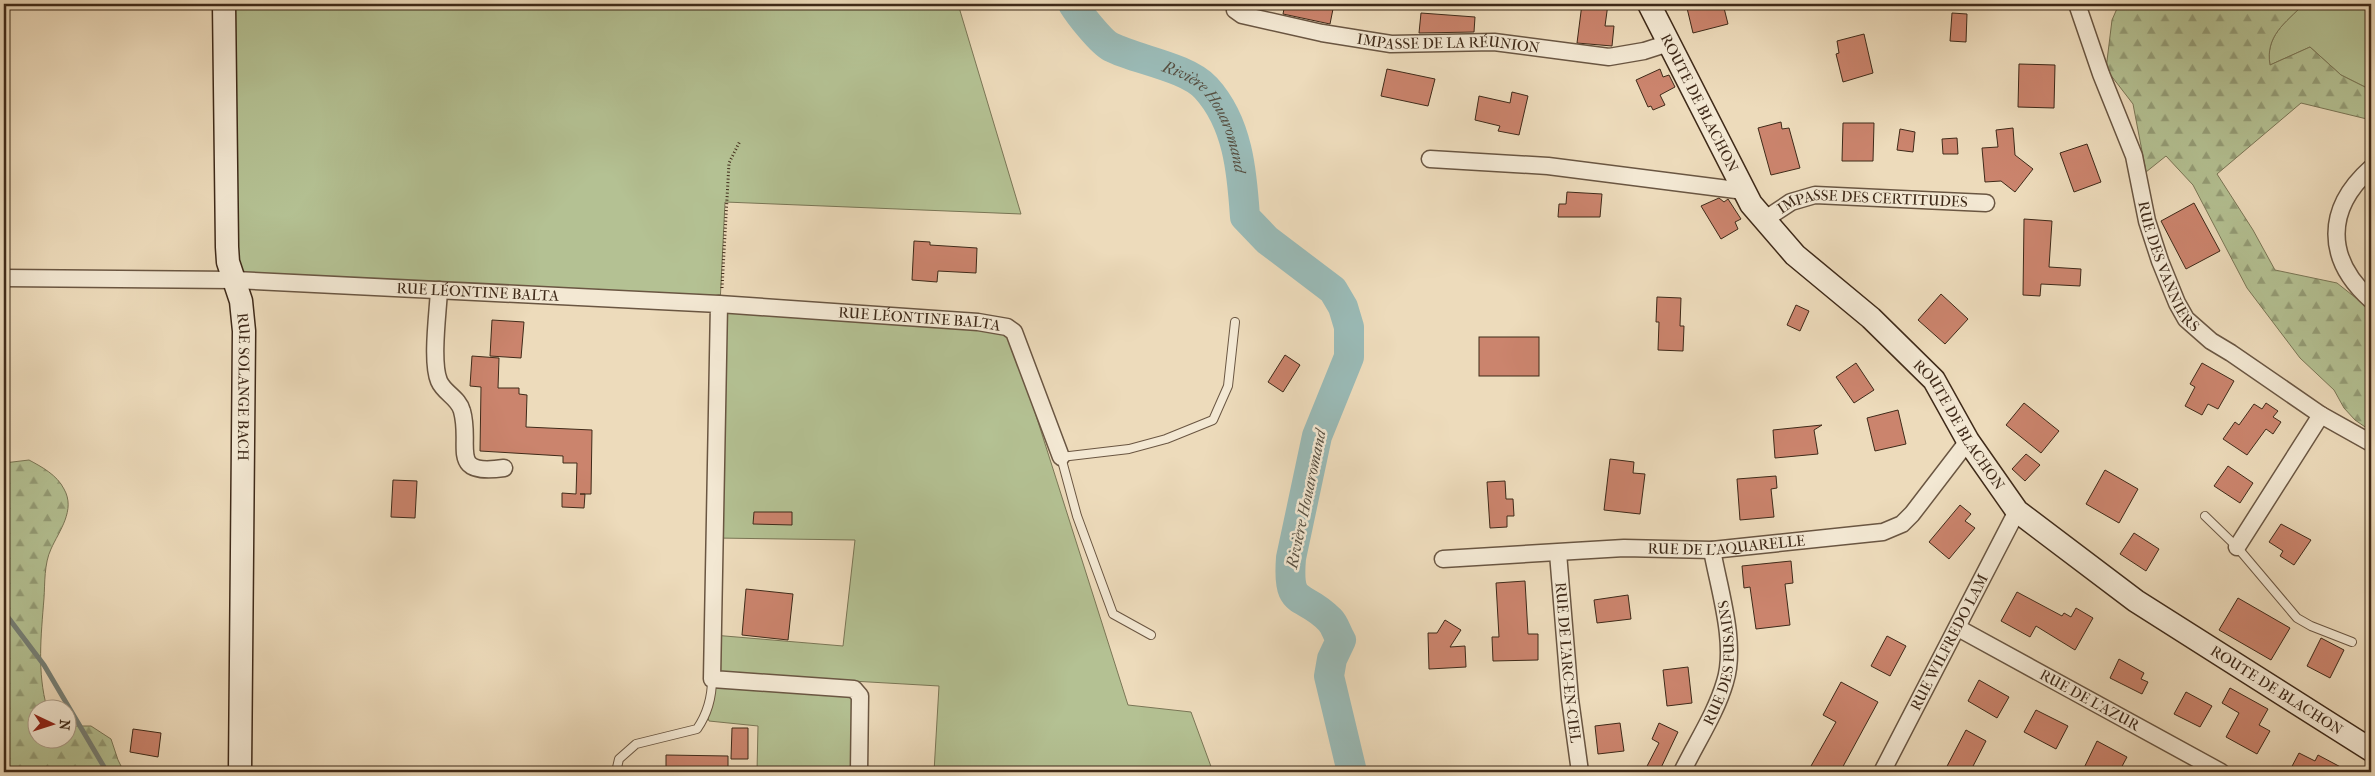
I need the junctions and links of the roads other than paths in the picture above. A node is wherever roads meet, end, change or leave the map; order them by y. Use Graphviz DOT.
graph roads {
  1 [pos="224,4"];
  2 [pos="1236,4"];
  3 [pos="1649,4"];
  4 [pos="2077,4"];
  5 [pos="1668,43"];
  6 [pos="1430,159"];
  7 [pos="2371,168"];
  8 [pos="1744,191"];
  9 [pos="1986,203"];
  10 [pos="1764,220"];
  11 [pos="4,278"];
  12 [pos="235,280"];
  13 [pos="439,290"];
  14 [pos="2371,300"];
  15 [pos="720,304"];
  16 [pos="1235,322"];
  17 [pos="2321,415"];
  18 [pos="1968,441"];
  19 [pos="2371,443"];
  20 [pos="1061,457"];
  21 [pos="504,468"];
  22 [pos="2017,511"];
  23 [pos="2205,516"];
  24 [pos="2236,547"];
  25 [pos="1712,550"];
  26 [pos="1558,553"];
  27 [pos="1443,559"];
  28 [pos="1958,628"];
  29 [pos="1151,636"];
  30 [pos="2352,642"];
  31 [pos="712,679"];
  32 [pos="2371,750"];
  33 [pos="240,772"];
  34 [pos="616,772"];
  35 [pos="859,772"];
  36 [pos="1580,772"];
  37 [pos="1682,772"];
  38 [pos="1882,772"];
  39 [pos="2221,772"];
  1 -- 12 [label="street, RUE SOLANGE BACH"];
  2 -- 5 [label="street, IMPASSE DE LA RÉUNION"];
  3 -- 5 [label="street, ROUTE DE BLACHON"];
  4 -- 17 [label="street, RUE DES VANNIERS"];
  5 -- 8 [label="street, ROUTE DE BLACHON"];
  6 -- 8 [label="street"];
  7 -- 14 [label="street"];
  8 -- 10 [label="street, ROUTE DE BLACHON"];
  9 -- 10 [label="street, IMPASSE DES CERTITUDES"];
  10 -- 18 [label="street, ROUTE DE BLACHON"];
  11 -- 12 [label="street, RUE LÉONTINE BALTA"];
  12 -- 13 [label="street, RUE LÉONTINE BALTA"];
  12 -- 33 [label="street, RUE SOLANGE BACH"];
  13 -- 15 [label="street, RUE LÉONTINE BALTA"];
  13 -- 21 [label="street"];
  15 -- 20 [label="street, RUE LÉONTINE BALTA"];
  15 -- 31 [label="street"];
  16 -- 20 [label="lane"];
  17 -- 19 [label="street, RUE DES VANNIERS"];
  17 -- 24 [label="street"];
  18 -- 22 [label="street, ROUTE DE BLACHON"];
  18 -- 25 [label="street, RUE DE L'AQUARELLE"];
  20 -- 29 [label="lane"];
  22 -- 28 [label="street, RUE WILFREDO LAM"];
  22 -- 32 [label="street, ROUTE DE BLACHON"];
  23 -- 24 [label="lane"];
  24 -- 30 [label="lane"];
  25 -- 26 [label="street, RUE DE L'AQUARELLE"];
  25 -- 37 [label="street, RUE DES FUSAINS"];
  26 -- 27 [label="street, RUE DE L'AQUARELLE"];
  26 -- 36 [label="street, RUE DE L'ARC-EN-CIEL"];
  28 -- 38 [label="street, RUE WILFREDO LAM"];
  28 -- 39 [label="street, RUE DE L'AZUR"];
  31 -- 34 [label="lane"];
  31 -- 35 [label="street"];
}
